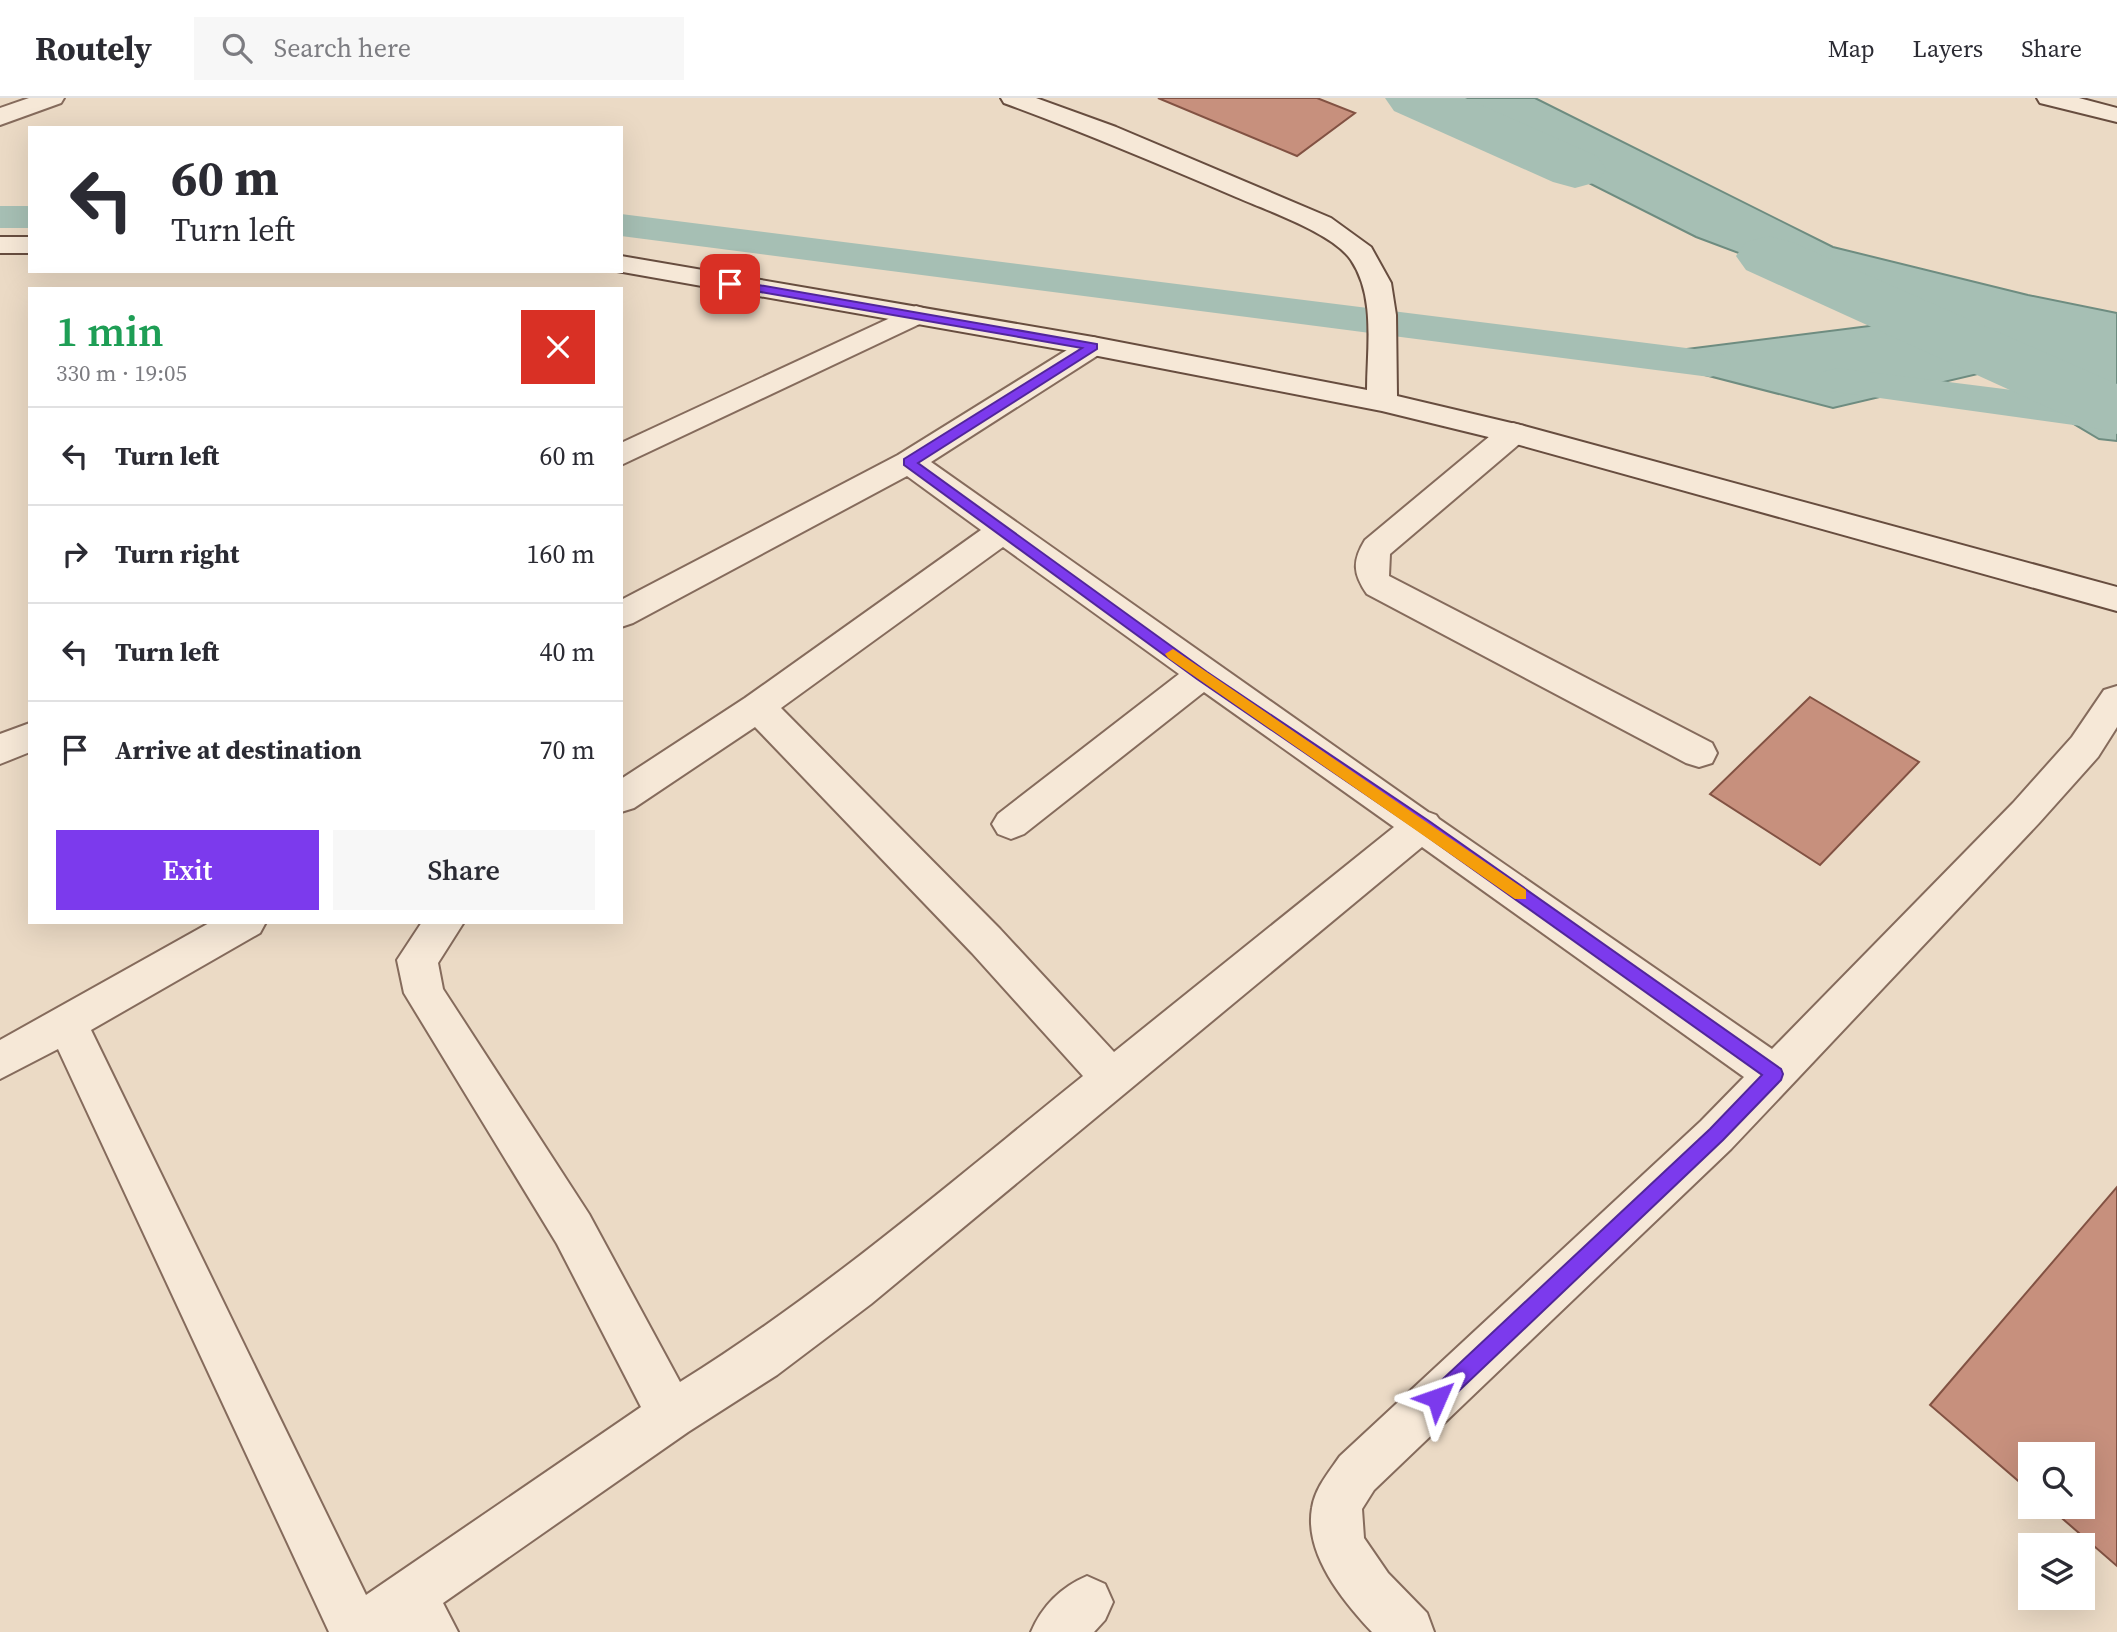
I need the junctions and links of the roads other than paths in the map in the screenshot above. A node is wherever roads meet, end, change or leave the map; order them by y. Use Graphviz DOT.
graph roads {
  1 [pos="52,98"];
  2 [pos="1013,98"];
  3 [pos="2049,98"];
  4 [pos="2117,115"];
  5 [pos="0,117"];
  6 [pos="0,245"];
  7 [pos="28,245"];
  8 [pos="623,264"];
  9 [pos="916,315"];
  10 [pos="1093,346"];
  11 [pos="1381,389"];
  12 [pos="1513,433"];
  13 [pos="623,454"];
  14 [pos="909,462"];
  15 [pos="1002,531"];
  16 [pos="2117,599"];
  17 [pos="623,614"];
  18 [pos="1202,676"];
  19 [pos="2117,699"];
  20 [pos="758,707"];
  21 [pos="28,737"];
  22 [pos="0,750"];
  23 [pos="1699,753"];
  24 [pos="623,797"];
  25 [pos="1011,824"];
  26 [pos="1423,825"];
  27 [pos="242,924"];
  28 [pos="443,924"];
  29 [pos="67,1023"];
  30 [pos="0,1060"];
  31 [pos="1774,1074"];
  32 [pos="1112,1079"];
  33 [pos="671,1415"];
  34 [pos="421,1614"];
  35 [pos="356,1632"];
  36 [pos="1408,1632"];
  1 -- 5 [label="street"];
  2 -- 11 [label="street"];
  3 -- 4 [label="street"];
  6 -- 7 [label="street"];
  8 -- 9 [label="street"];
  9 -- 10 [label="street"];
  9 -- 13 [label="street"];
  10 -- 11 [label="street"];
  10 -- 14 [label="street"];
  11 -- 12 [label="street"];
  12 -- 16 [label="street"];
  12 -- 23 [label="street"];
  14 -- 15 [label="street"];
  14 -- 17 [label="street"];
  15 -- 18 [label="street"];
  15 -- 20 [label="street"];
  18 -- 25 [label="street"];
  18 -- 26 [label="street"];
  19 -- 31 [label="street"];
  20 -- 24 [label="street"];
  20 -- 32 [label="street"];
  21 -- 22 [label="street"];
  26 -- 31 [label="street"];
  26 -- 32 [label="street"];
  27 -- 29 [label="street"];
  28 -- 33 [label="street"];
  29 -- 30 [label="street"];
  29 -- 35 [label="street"];
  31 -- 36 [label="street"];
  32 -- 33 [label="street"];
  33 -- 34 [label="street"];
  34 -- 35 [label="street"];
}
